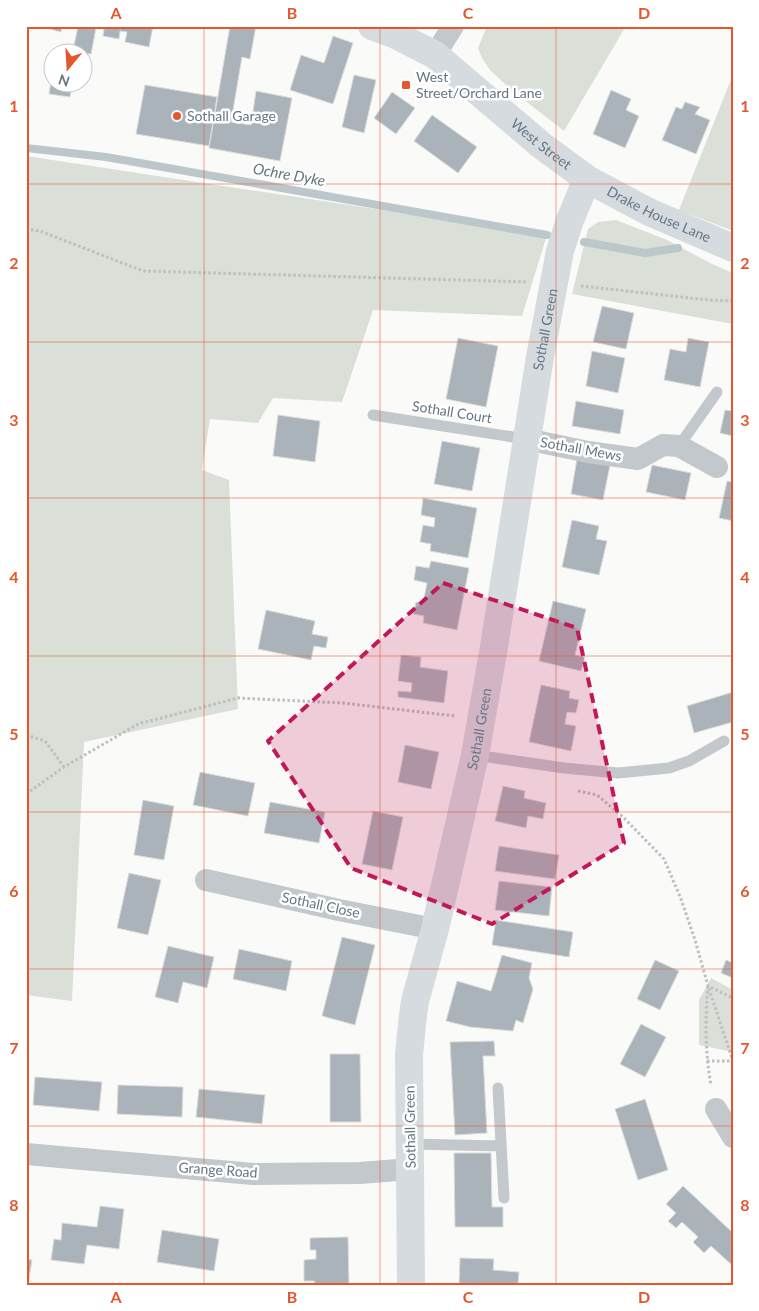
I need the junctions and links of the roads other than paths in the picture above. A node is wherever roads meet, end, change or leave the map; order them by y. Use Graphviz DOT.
graph roads {
  1 [pos="452,26"];
  2 [pos="386,29"];
  3 [pos="435,56"];
  4 [pos="587,178"];
  5 [pos="733,248"];
  6 [pos="717,392"];
  7 [pos="372,415"];
  8 [pos="526,439"];
  9 [pos="679,446"];
  10 [pos="717,467"];
  11 [pos="724,742"];
  12 [pos="475,755"];
  13 [pos="206,880"];
  14 [pos="435,929"];
  15 [pos="498,1088"];
  16 [pos="716,1109"];
  17 [pos="733,1137"];
  18 [pos="501,1146"];
  19 [pos="26,1154"];
  20 [pos="410,1156"];
  21 [pos="504,1198"];
  22 [pos="411,1285"];
  1 -- 3 [label="street"];
  2 -- 3 [label="street, West Street"];
  3 -- 4 [label="street, West Street"];
  4 -- 5 [label="street, Drake House Lane"];
  4 -- 8 [label="street, Sothall Green"];
  6 -- 9 [label="lane"];
  7 -- 8 [label="lane, Sothall Court"];
  8 -- 9 [label="street, Sothall Mews"];
  8 -- 12 [label="street, Sothall Green"];
  9 -- 10 [label="street"];
  11 -- 12 [label="lane"];
  12 -- 14 [label="street, Sothall Green"];
  13 -- 14 [label="street, Sothall Close"];
  14 -- 20 [label="street, Sothall Green"];
  15 -- 18 [label="lane"];
  16 -- 17 [label="street"];
  18 -- 20 [label="lane"];
  18 -- 21 [label="lane"];
  19 -- 20 [label="street, Grange Road"];
  20 -- 22 [label="street, Sothall Green"];
}
